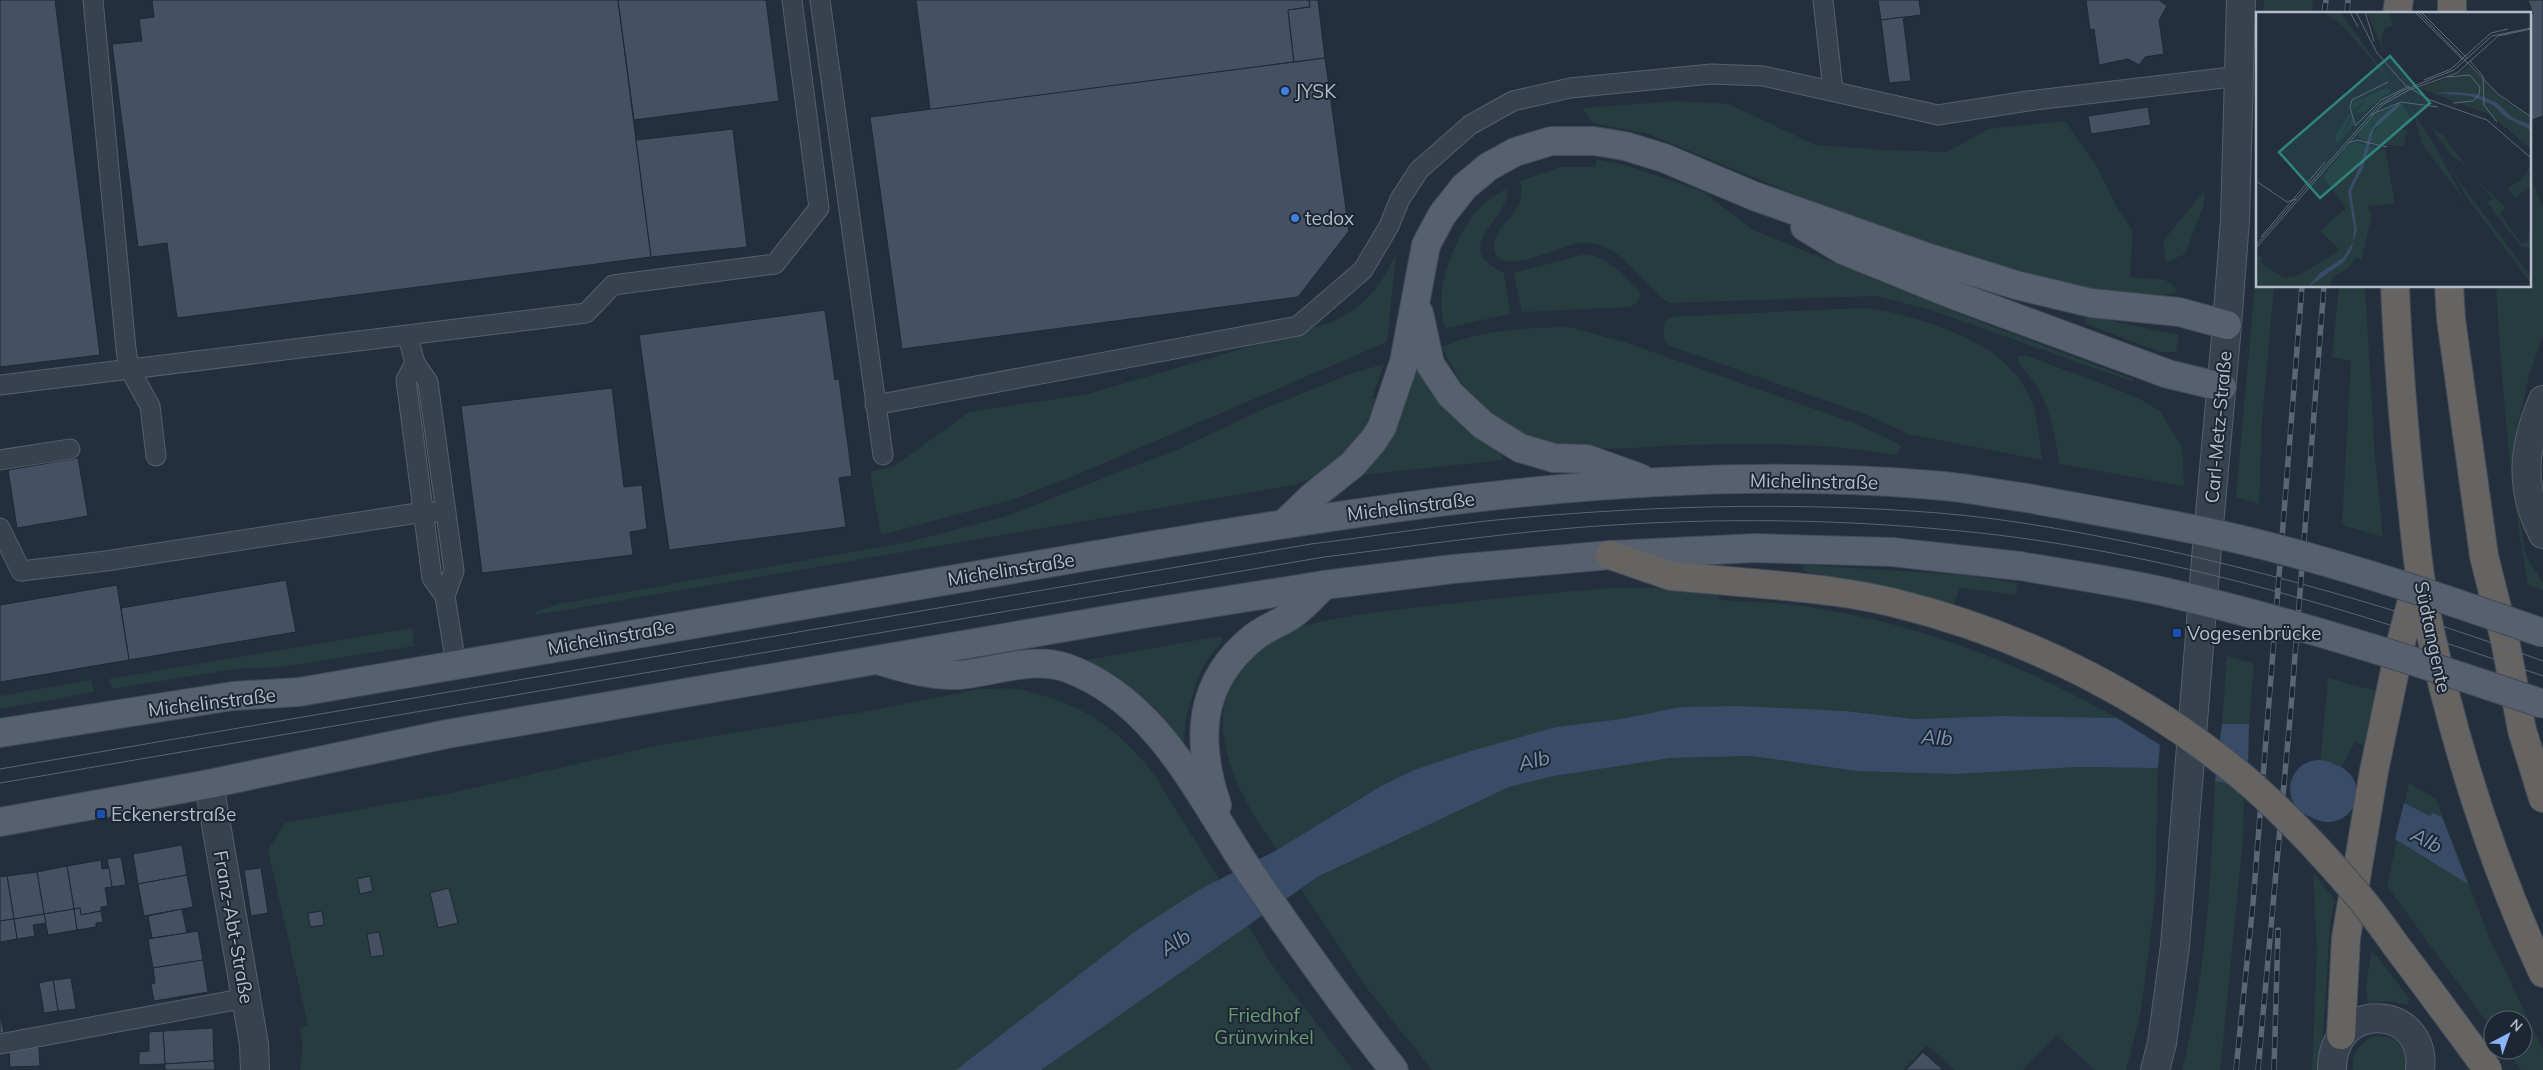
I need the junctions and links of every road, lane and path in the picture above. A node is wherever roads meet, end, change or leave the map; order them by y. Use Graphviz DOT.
graph roads {
  1 [pos="93,0"];
  2 [pos="792,0"];
  3 [pos="820,0"];
  4 [pos="1823,0"];
  5 [pos="2241,0"];
  6 [pos="2240,76"];
  7 [pos="1833,90"];
  8 [pos="1754,196"];
  9 [pos="2395,288"];
  10 [pos="2449,288"];
  11 [pos="1417,304"];
  12 [pos="2227,324"];
  13 [pos="408,337"];
  14 [pos="415,363"];
  15 [pos="129,368"];
  16 [pos="0,385"];
  17 [pos="2222,387"];
  18 [pos="2543,400"];
  19 [pos="876,405"];
  20 [pos="70,449"];
  21 [pos="883,455"];
  22 [pos="156,456"];
  23 [pos="0,460"];
  24 [pos="1648,481"];
  25 [pos="424,512"];
  26 [pos="445,512"];
  27 [pos="1284,524"];
  28 [pos="0,528"];
  29 [pos="2543,534"];
  30 [pos="2416,552"];
  31 [pos="1610,555"];
  32 [pos="1324,585"];
  33 [pos="445,596"];
  34 [pos="2543,633"];
  35 [pos="876,660"];
  36 [pos="456,665"];
  37 [pos="2543,704"];
  38 [pos="0,734"];
  39 [pos="1194,762"];
  40 [pos="209,784"];
  41 [pos="2543,798"];
  42 [pos="0,822"];
  43 [pos="2543,973"];
  44 [pos="246,998"];
  45 [pos="2341,1035"];
  46 [pos="0,1044"];
  47 [pos="2426,1067"];
  48 [pos="255,1070"];
  49 [pos="1394,1070"];
  50 [pos="2155,1070"];
  51 [pos="2332,1070"];
  52 [pos="2488,1070"];
  1 -- 15 [label="lane"];
  2 -- 13 [label="lane"];
  3 -- 19 [label="lane"];
  4 -- 7 [label="lane"];
  5 -- 6 [label="street, Carl-Metz-Straße"];
  6 -- 7 [label="lane"];
  6 -- 12 [label="street, Carl-Metz-Straße"];
  7 -- 19 [label="lane"];
  8 -- 11 [label="main road"];
  8 -- 12 [label="main road"];
  8 -- 17 [label="main road"];
  9 -- 30 [label="highway, Südtangente"];
  10 -- 41 [label="highway"];
  11 -- 24 [label="main road"];
  11 -- 27 [label="main road"];
  12 -- 17 [label="street, Carl-Metz-Straße"];
  13 -- 14 [label="lane"];
  13 -- 15 [label="lane"];
  14 -- 25 [label="lane"];
  14 -- 26 [label="lane"];
  15 -- 16 [label="lane"];
  15 -- 22 [label="lane"];
  17 -- 50 [label="street, Carl-Metz-Straße"];
  18 -- 29 [label="street"];
  19 -- 21 [label="lane"];
  20 -- 23 [label="lane"];
  24 -- 27 [label="main road, Michelinstraße"];
  24 -- 34 [label="main road, Michelinstraße, bridge"];
  25 -- 26 [label="lane"];
  25 -- 28 [label="lane"];
  25 -- 33 [label="lane"];
  26 -- 33 [label="lane"];
  27 -- 36 [label="main road, Michelinstraße"];
  30 -- 43 [label="highway, Südtangente"];
  30 -- 45 [label="highway"];
  31 -- 32 [label="main road"];
  31 -- 37 [label="main road, bridge"];
  31 -- 52 [label="highway, bridge"];
  32 -- 35 [label="main road"];
  32 -- 39 [label="main road"];
  33 -- 36 [label="lane"];
  35 -- 39 [label="main road"];
  35 -- 40 [label="main road"];
  36 -- 38 [label="main road, Michelinstraße"];
  39 -- 49 [label="main road"];
  40 -- 42 [label="main road"];
  40 -- 44 [label="street, Franz-Abt-Straße"];
  44 -- 46 [label="lane"];
  44 -- 48 [label="street, Franz-Abt-Straße"];
  45 -- 47 [label="street"];
  45 -- 51 [label="street"];
}
